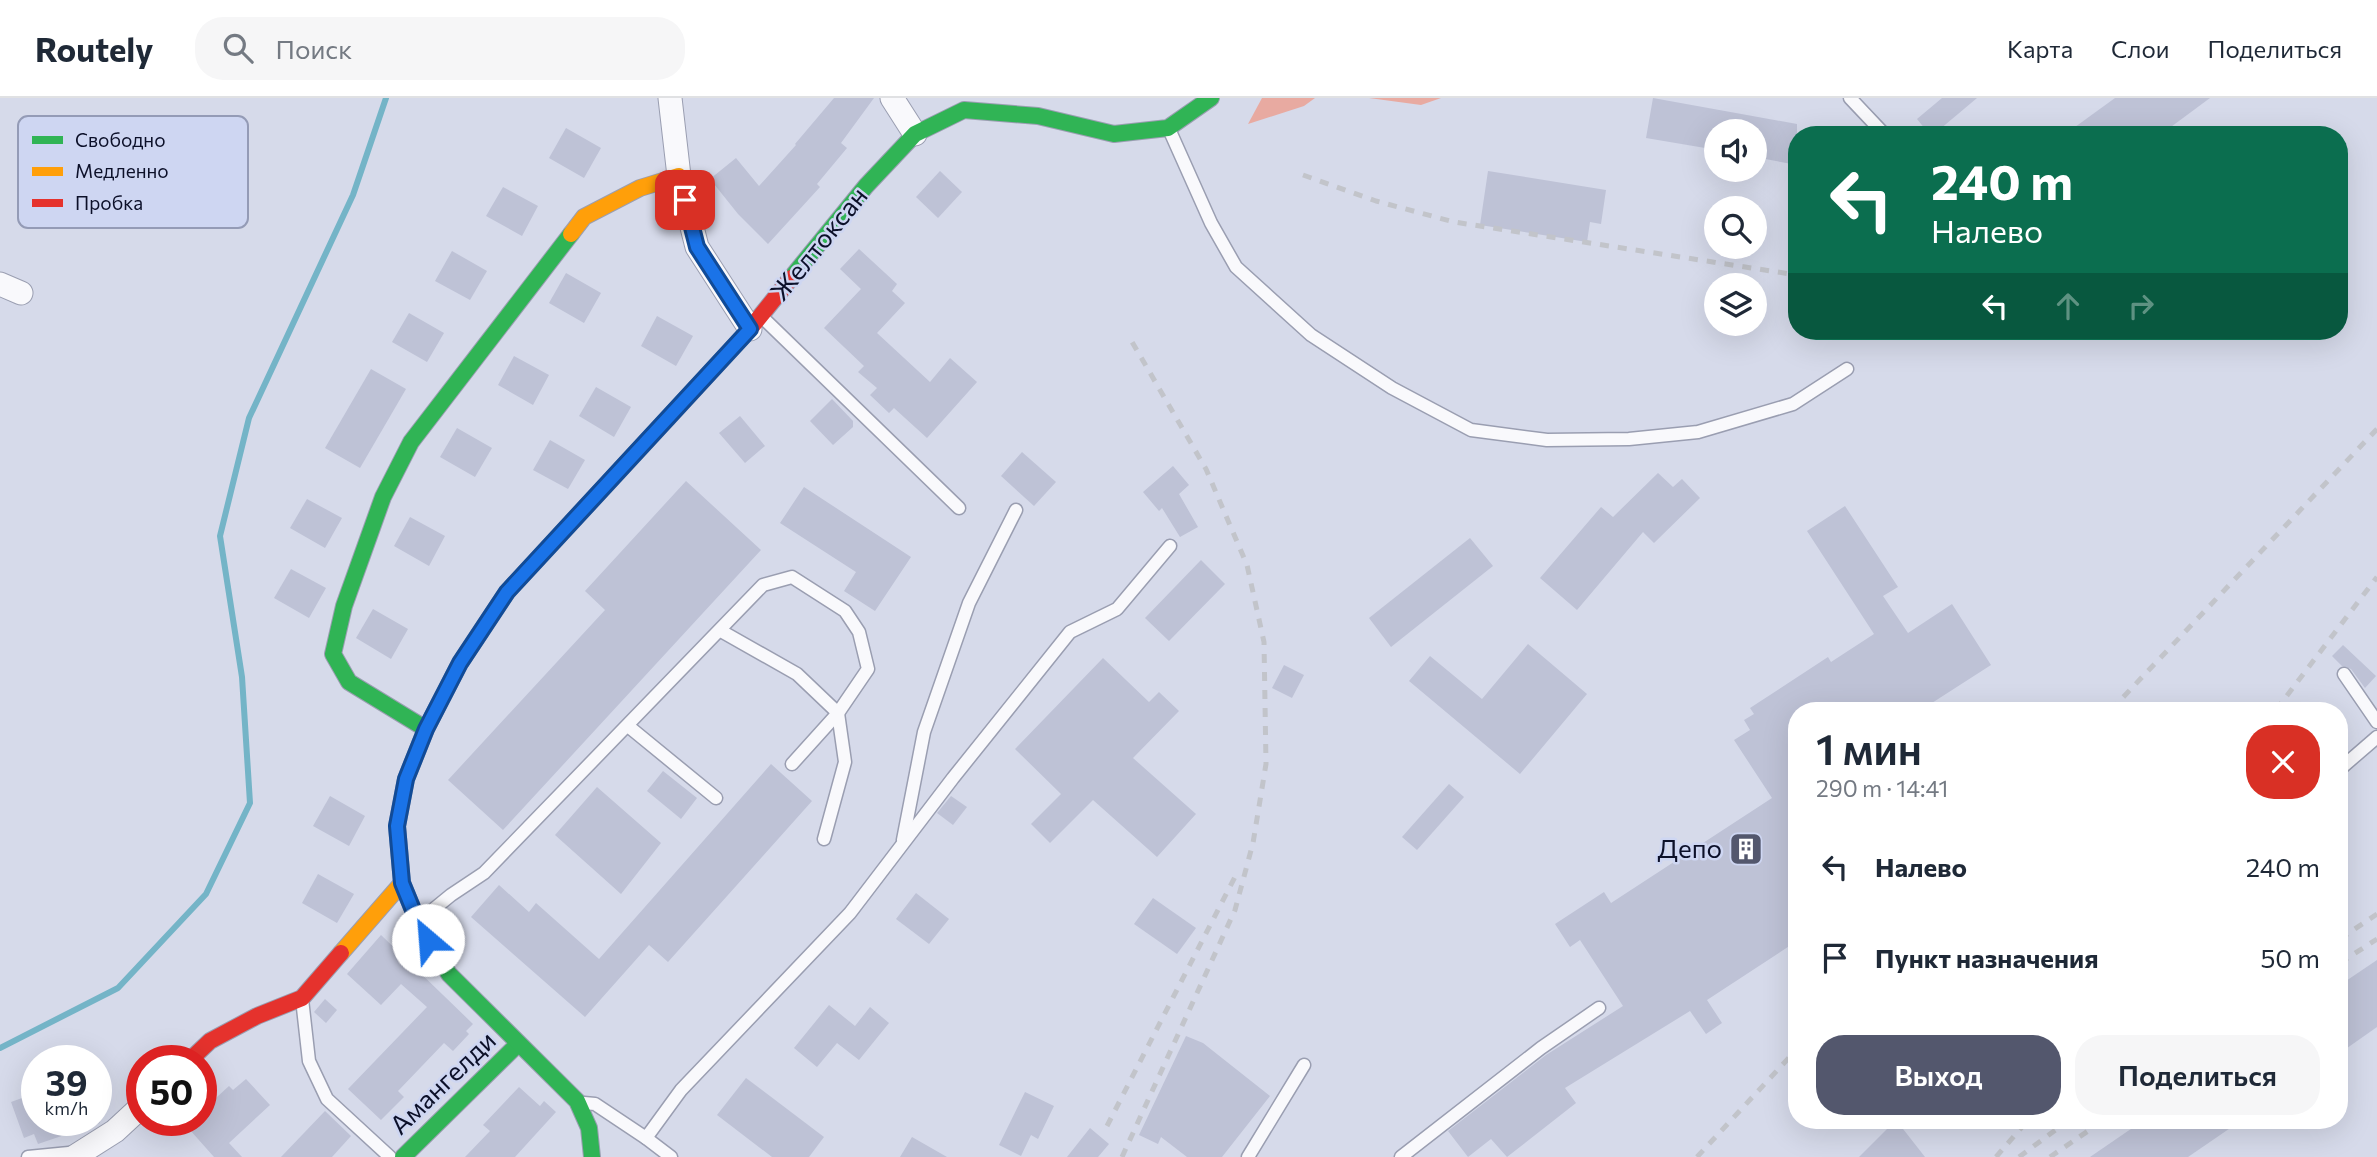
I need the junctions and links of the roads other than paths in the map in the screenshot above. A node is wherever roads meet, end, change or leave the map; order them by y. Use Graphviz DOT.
graph roads {
  1 [pos="670,98"];
  2 [pos="892,98"];
  3 [pos="1210,98"];
  4 [pos="1850,98"];
  5 [pos="1876,126"];
  6 [pos="1168,128"];
  7 [pos="915,134"];
  8 [pos="679,176"];
  9 [pos="755,323"];
  10 [pos="1847,369"];
  11 [pos="959,508"];
  12 [pos="1016,510"];
  13 [pos="1170,546"];
  14 [pos="721,631"];
  15 [pos="2344,674"];
  16 [pos="838,713"];
  17 [pos="2377,722"];
  18 [pos="628,726"];
  19 [pos="426,729"];
  20 [pos="2377,737"];
  21 [pos="2348,762"];
  22 [pos="792,764"];
  23 [pos="716,797"];
  24 [pos="824,839"];
  25 [pos="902,844"];
  26 [pos="402,883"];
  27 [pos="418,922"];
  28 [pos="302,998"];
  29 [pos="1599,1008"];
  30 [pos="518,1044"];
  31 [pos="206,1045"];
  32 [pos="1304,1065"];
  33 [pos="577,1101"];
  34 [pos="126,1121"];
  35 [pos="646,1138"];
  36 [pos="77,1155"];
  37 [pos="28,1157"];
  38 [pos="390,1157"];
  39 [pos="403,1157"];
  40 [pos="592,1157"];
  41 [pos="671,1157"];
  42 [pos="1248,1157"];
  43 [pos="1401,1157"];
  1 -- 8 [label="street"];
  2 -- 7 [label="street"];
  3 -- 6 [label="main road"];
  4 -- 5 [label="lane"];
  6 -- 7 [label="main road, Желтоксан"];
  6 -- 10 [label="lane"];
  7 -- 9 [label="main road, Желтоксан"];
  8 -- 9 [label="street"];
  8 -- 19 [label="main road"];
  9 -- 11 [label="lane"];
  9 -- 19 [label="main road, Желтоксан"];
  12 -- 25 [label="lane"];
  13 -- 25 [label="lane"];
  14 -- 16 [label="lane"];
  14 -- 16 [label="lane"];
  14 -- 18 [label="lane"];
  15 -- 17 [label="lane"];
  16 -- 22 [label="lane"];
  16 -- 24 [label="lane"];
  18 -- 23 [label="lane"];
  18 -- 27 [label="lane"];
  19 -- 26 [label="main road, Желтоксан"];
  20 -- 21 [label="lane"];
  25 -- 35 [label="lane"];
  26 -- 27 [label="main road, Желтоксан"];
  26 -- 28 [label="main road"];
  27 -- 30 [label="main road, Желтоксан"];
  28 -- 31 [label="main road"];
  28 -- 38 [label="lane"];
  29 -- 43 [label="lane"];
  30 -- 33 [label="main road, Желтоксан"];
  30 -- 39 [label="main road, Амангелди"];
  32 -- 42 [label="lane"];
  33 -- 35 [label="lane"];
  33 -- 40 [label="main road"];
  34 -- 36 [label="street"];
  35 -- 41 [label="lane"];
  36 -- 37 [label="lane"];
}
